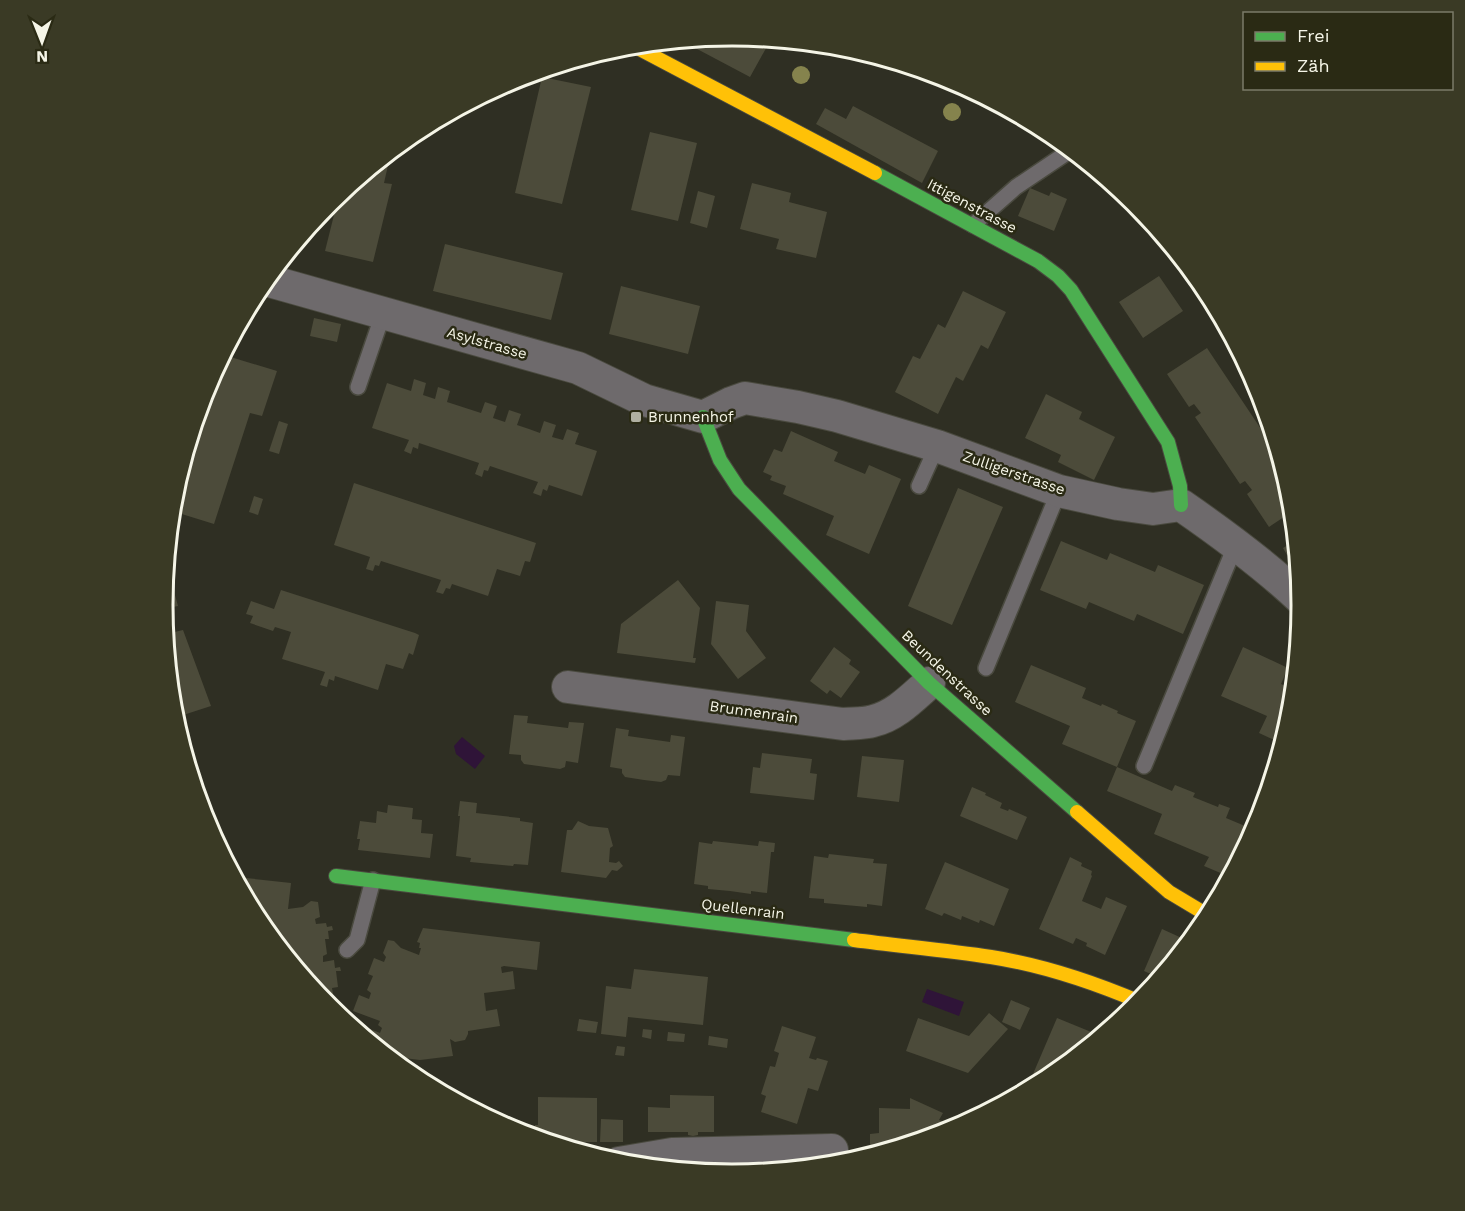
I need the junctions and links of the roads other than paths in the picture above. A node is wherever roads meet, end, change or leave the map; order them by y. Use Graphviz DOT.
graph roads {
  1 [pos="647,53"];
  2 [pos="1063,155"];
  3 [pos="973,225"];
  4 [pos="276,283"];
  5 [pos="383,314"];
  6 [pos="358,387"];
  7 [pos="704,417"];
  8 [pos="937,446"];
  9 [pos="919,486"];
  10 [pos="1059,490"];
  11 [pos="1181,505"];
  12 [pos="1236,544"];
  13 [pos="1291,582"];
  14 [pos="986,668"];
  15 [pos="929,683"];
  16 [pos="568,687"];
  17 [pos="1144,766"];
  18 [pos="336,876"];
  19 [pos="373,880"];
  20 [pos="1200,911"];
  21 [pos="347,950"];
  22 [pos="1131,998"];
  23 [pos="832,1150"];
  24 [pos="648,1158"];
  1 -- 3 [label="street, Ittigenstrasse"];
  2 -- 3 [label="lane"];
  3 -- 11 [label="street, Ittigenstrasse"];
  4 -- 5 [label="street, Asylstrasse"];
  5 -- 6 [label="lane"];
  5 -- 7 [label="street, Asylstrasse"];
  7 -- 8 [label="street, Zulligerstrasse"];
  7 -- 15 [label="street, Beundenstrasse"];
  8 -- 9 [label="lane"];
  8 -- 10 [label="street, Zulligerstrasse"];
  10 -- 11 [label="street, Zulligerstrasse"];
  10 -- 14 [label="lane"];
  11 -- 12 [label="street"];
  12 -- 13 [label="street"];
  12 -- 17 [label="lane"];
  15 -- 16 [label="street, Brunnenrain"];
  15 -- 20 [label="street, Beundenstrasse"];
  18 -- 19 [label="street, Quellenrain"];
  19 -- 21 [label="lane"];
  19 -- 22 [label="street, Quellenrain"];
  23 -- 24 [label="street"];
}
